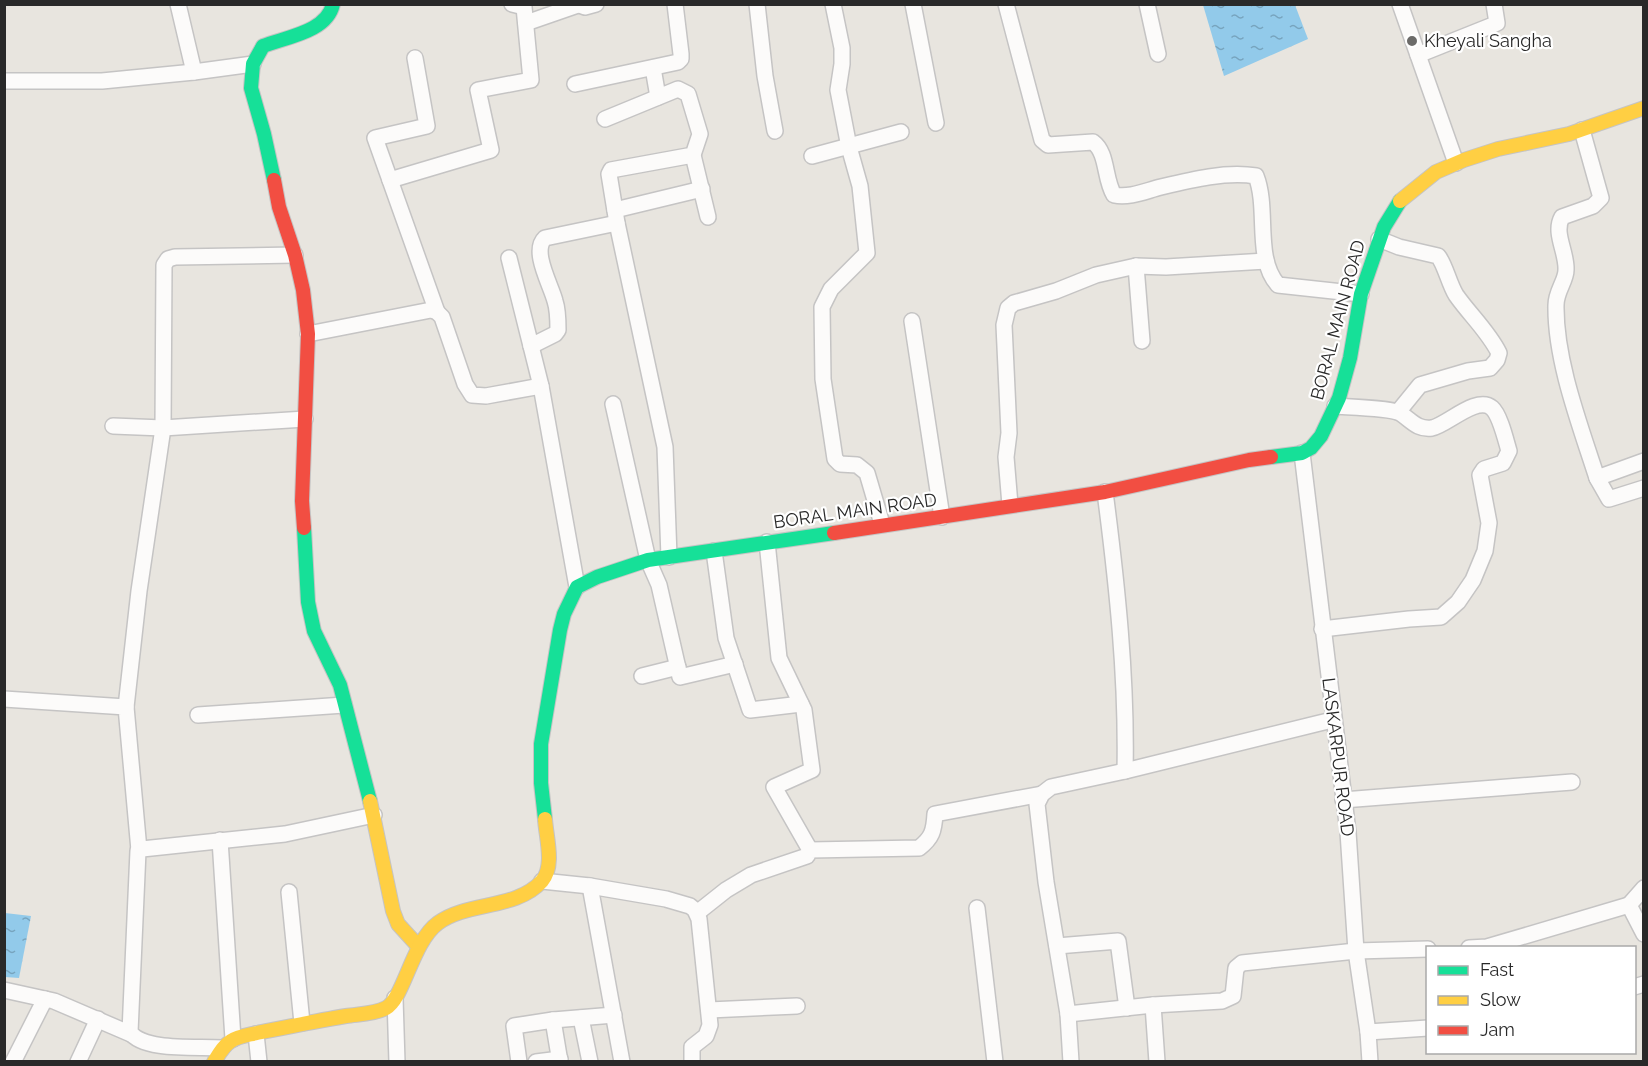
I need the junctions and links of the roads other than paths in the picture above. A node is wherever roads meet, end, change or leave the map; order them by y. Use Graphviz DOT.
graph roads {
  1 [pos="177,4"];
  2 [pos="333,4"];
  3 [pos="512,4"];
  4 [pos="596,4"];
  5 [pos="675,4"];
  6 [pos="757,4"];
  7 [pos="833,4"];
  8 [pos="913,4"];
  9 [pos="1006,4"];
  10 [pos="1147,4"];
  11 [pos="1400,4"];
  12 [pos="1494,4"];
  13 [pos="577,5"];
  14 [pos="526,23"];
  15 [pos="1158,54"];
  16 [pos="1418,55"];
  17 [pos="415,58"];
  18 [pos="253,64"];
  19 [pos="653,68"];
  20 [pos="194,72"];
  21 [pos="4,81"];
  22 [pos="575,84"];
  23 [pos="658,97"];
  24 [pos="1644,108"];
  25 [pos="605,119"];
  26 [pos="936,123"];
  27 [pos="1582,130"];
  28 [pos="775,132"];
  29 [pos="902,132"];
  30 [pos="849,147"];
  31 [pos="693,155"];
  32 [pos="812,156"];
  33 [pos="1456,163"];
  34 [pos="390,180"];
  35 [pos="702,189"];
  36 [pos="616,217"];
  37 [pos="708,217"];
  38 [pos="1379,239"];
  39 [pos="295,255"];
  40 [pos="509,258"];
  41 [pos="1266,261"];
  42 [pos="1136,266"];
  43 [pos="1361,294"];
  44 [pos="437,312"];
  45 [pos="912,321"];
  46 [pos="308,334"];
  47 [pos="1142,341"];
  48 [pos="531,346"];
  49 [pos="541,386"];
  50 [pos="613,404"];
  51 [pos="1335,406"];
  52 [pos="1398,412"];
  53 [pos="305,418"];
  54 [pos="113,426"];
  55 [pos="163,428"];
  56 [pos="1302,453"];
  57 [pos="1644,462"];
  58 [pos="1597,478"];
  59 [pos="1644,488"];
  60 [pos="1105,492"];
  61 [pos="1010,505"];
  62 [pos="942,517"];
  63 [pos="882,524"];
  64 [pos="767,542"];
  65 [pos="714,551"];
  66 [pos="669,557"];
  67 [pos="648,560"];
  68 [pos="577,587"];
  69 [pos="1322,629"];
  70 [pos="735,664"];
  71 [pos="678,667"];
  72 [pos="642,676"];
  73 [pos="4,699"];
  74 [pos="801,704"];
  75 [pos="345,705"];
  76 [pos="126,707"];
  77 [pos="198,715"];
  78 [pos="1332,720"];
  79 [pos="1125,771"];
  80 [pos="1572,782"];
  81 [pos="1041,794"];
  82 [pos="1343,800"];
  83 [pos="374,814"];
  84 [pos="220,840"];
  85 [pos="139,850"];
  86 [pos="810,850"];
  87 [pos="542,881"];
  88 [pos="590,886"];
  89 [pos="1644,888"];
  90 [pos="289,892"];
  91 [pos="1629,905"];
  92 [pos="977,908"];
  93 [pos="697,913"];
  94 [pos="1644,934"];
  95 [pos="418,946"];
  96 [pos="1057,946"];
  97 [pos="1490,946"];
  98 [pos="1426,949"];
  99 [pos="1356,951"];
  100 [pos="4,990"];
  101 [pos="395,998"];
  102 [pos="45,999"];
  103 [pos="1153,1005"];
  104 [pos="797,1006"];
  105 [pos="1127,1008"];
  106 [pos="709,1010"];
  107 [pos="1068,1014"];
  108 [pos="614,1015"];
  109 [pos="581,1018"];
  110 [pos="98,1019"];
  111 [pos="553,1020"];
  112 [pos="303,1023"];
  113 [pos="1426,1028"];
  114 [pos="1368,1032"];
  115 [pos="131,1034"];
  116 [pos="256,1034"];
  117 [pos="227,1043"];
  118 [pos="560,1060"];
  119 [pos="13,1062"];
  120 [pos="78,1062"];
  121 [pos="214,1062"];
  122 [pos="259,1062"];
  123 [pos="397,1062"];
  124 [pos="519,1062"];
  125 [pos="536,1062"];
  126 [pos="590,1062"];
  127 [pos="622,1062"];
  128 [pos="692,1062"];
  129 [pos="995,1062"];
  130 [pos="1071,1062"];
  131 [pos="1157,1062"];
  132 [pos="1370,1062"];
  1 -- 20 [label="street"];
  2 -- 18 [label="main road"];
  3 -- 14 [label="street"];
  4 -- 13 [label="street"];
  5 -- 19 [label="street"];
  6 -- 28 [label="street"];
  7 -- 30 [label="street"];
  8 -- 26 [label="street"];
  9 -- 41 [label="street"];
  10 -- 15 [label="street"];
  11 -- 16 [label="street"];
  12 -- 16 [label="street"];
  13 -- 14 [label="street"];
  14 -- 34 [label="street"];
  16 -- 33 [label="street"];
  17 -- 34 [label="street"];
  18 -- 20 [label="street"];
  18 -- 39 [label="main road"];
  19 -- 22 [label="street"];
  19 -- 23 [label="street"];
  20 -- 21 [label="street"];
  23 -- 25 [label="street"];
  23 -- 31 [label="street"];
  24 -- 27 [label="main road, BORAL MAIN ROAD"];
  27 -- 33 [label="main road, BORAL MAIN ROAD"];
  27 -- 58 [label="street"];
  29 -- 30 [label="street"];
  30 -- 32 [label="street"];
  30 -- 63 [label="street"];
  31 -- 35 [label="street"];
  31 -- 36 [label="street"];
  33 -- 38 [label="main road, BORAL MAIN ROAD"];
  34 -- 44 [label="street"];
  35 -- 36 [label="street"];
  35 -- 37 [label="street"];
  36 -- 48 [label="street"];
  36 -- 66 [label="street"];
  38 -- 43 [label="main road, BORAL MAIN ROAD"];
  38 -- 52 [label="street"];
  39 -- 46 [label="main road"];
  39 -- 55 [label="street"];
  40 -- 48 [label="street"];
  41 -- 42 [label="street"];
  41 -- 43 [label="street"];
  42 -- 47 [label="street"];
  42 -- 61 [label="street"];
  43 -- 51 [label="main road, BORAL MAIN ROAD"];
  44 -- 46 [label="street"];
  44 -- 49 [label="street"];
  45 -- 62 [label="street"];
  46 -- 53 [label="main road"];
  48 -- 49 [label="street"];
  49 -- 68 [label="street"];
  50 -- 67 [label="street"];
  51 -- 52 [label="street"];
  51 -- 56 [label="main road, BORAL MAIN ROAD"];
  52 -- 69 [label="street"];
  53 -- 55 [label="street"];
  53 -- 75 [label="main road"];
  54 -- 55 [label="street"];
  55 -- 76 [label="street"];
  56 -- 60 [label="main road, BORAL MAIN ROAD"];
  56 -- 69 [label="street, LASKARPUR ROAD"];
  57 -- 58 [label="street"];
  58 -- 59 [label="street"];
  60 -- 61 [label="main road, BORAL MAIN ROAD"];
  60 -- 79 [label="street"];
  61 -- 62 [label="main road, BORAL MAIN ROAD"];
  62 -- 63 [label="main road, BORAL MAIN ROAD"];
  63 -- 64 [label="main road, BORAL MAIN ROAD"];
  64 -- 65 [label="main road, BORAL MAIN ROAD"];
  64 -- 74 [label="street"];
  65 -- 66 [label="main road, BORAL MAIN ROAD"];
  65 -- 70 [label="street"];
  66 -- 67 [label="main road, BORAL MAIN ROAD"];
  67 -- 68 [label="main road, BORAL MAIN ROAD"];
  67 -- 71 [label="street"];
  68 -- 87 [label="main road"];
  69 -- 78 [label="street, LASKARPUR ROAD"];
  70 -- 71 [label="street"];
  70 -- 74 [label="street"];
  71 -- 72 [label="street"];
  73 -- 76 [label="street"];
  74 -- 86 [label="street"];
  75 -- 77 [label="street"];
  75 -- 83 [label="main road"];
  76 -- 85 [label="street"];
  78 -- 79 [label="street"];
  78 -- 82 [label="street, LASKARPUR ROAD"];
  79 -- 81 [label="street"];
  80 -- 82 [label="street"];
  81 -- 86 [label="street"];
  81 -- 96 [label="street"];
  82 -- 99 [label="street, LASKARPUR ROAD"];
  83 -- 84 [label="street"];
  83 -- 95 [label="main road"];
  84 -- 85 [label="street"];
  84 -- 117 [label="street"];
  85 -- 115 [label="street"];
  86 -- 93 [label="street"];
  87 -- 88 [label="street"];
  87 -- 95 [label="main road"];
  88 -- 93 [label="street"];
  88 -- 108 [label="street"];
  89 -- 91 [label="street"];
  90 -- 112 [label="street"];
  91 -- 94 [label="street"];
  91 -- 97 [label="street"];
  92 -- 129 [label="street"];
  93 -- 106 [label="street"];
  95 -- 101 [label="main road"];
  96 -- 105 [label="street"];
  96 -- 107 [label="street"];
  98 -- 99 [label="street"];
  99 -- 103 [label="street"];
  99 -- 114 [label="street, LASKARPUR ROAD"];
  100 -- 102 [label="street"];
  101 -- 112 [label="main road"];
  101 -- 123 [label="street"];
  102 -- 110 [label="street"];
  102 -- 119 [label="street"];
  103 -- 105 [label="street"];
  103 -- 131 [label="street"];
  104 -- 106 [label="street"];
  105 -- 107 [label="street"];
  106 -- 128 [label="street"];
  107 -- 130 [label="street"];
  108 -- 109 [label="street"];
  108 -- 127 [label="street"];
  109 -- 111 [label="street"];
  109 -- 126 [label="street"];
  110 -- 115 [label="street"];
  110 -- 120 [label="street"];
  111 -- 118 [label="street"];
  111 -- 124 [label="street"];
  112 -- 116 [label="main road"];
  113 -- 114 [label="street"];
  114 -- 132 [label="street, LASKARPUR ROAD"];
  115 -- 117 [label="street"];
  116 -- 117 [label="main road"];
  116 -- 122 [label="street"];
  117 -- 121 [label="main road"];
  118 -- 125 [label="street"];
}
